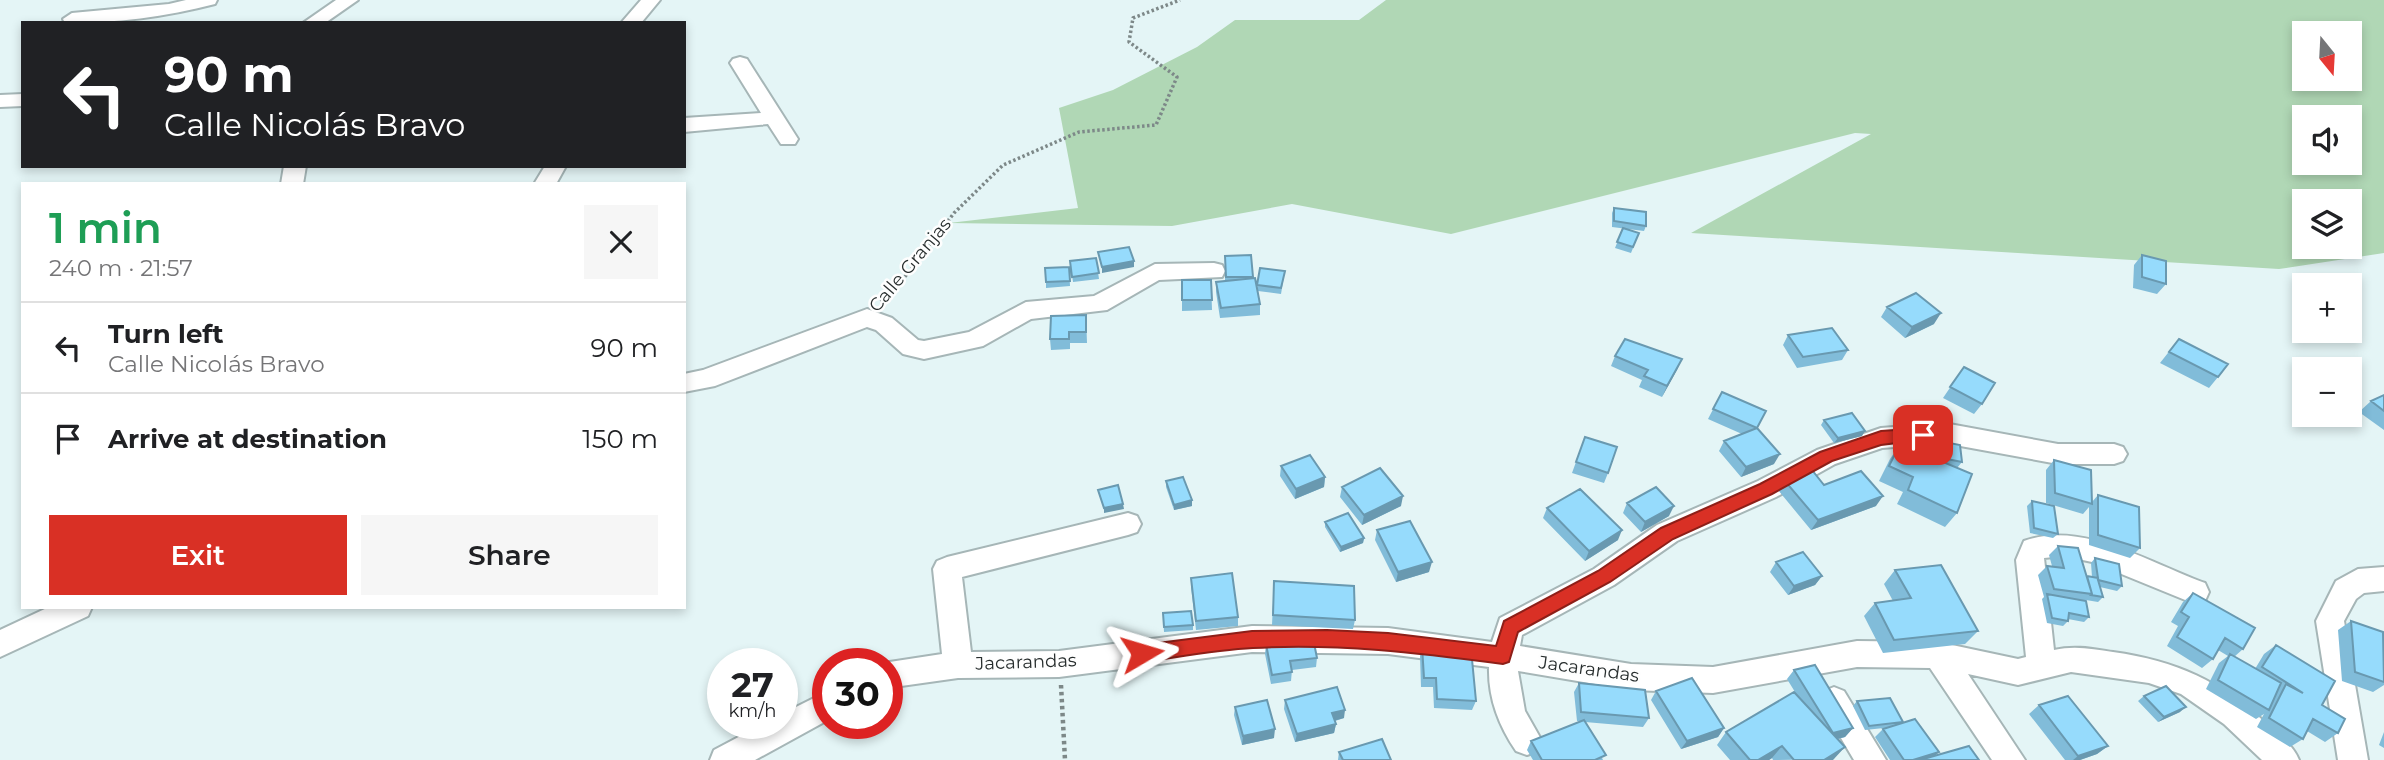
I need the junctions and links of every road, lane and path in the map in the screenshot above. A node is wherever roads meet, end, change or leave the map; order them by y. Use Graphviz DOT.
graph roads {
  1 [pos="202,0"];
  2 [pos="208,0"];
  3 [pos="349,0"];
  4 [pos="651,0"];
  5 [pos="1180,0"];
  6 [pos="72,19"];
  7 [pos="315,21"];
  8 [pos="632,21"];
  9 [pos="740,63"];
  10 [pos="21,100"];
  11 [pos="0,101"];
  12 [pos="774,116"];
  13 [pos="686,125"];
  14 [pos="788,139"];
  15 [pos="1214,271"];
  16 [pos="867,318"];
  17 [pos="686,383"];
  18 [pos="2114,454"];
  19 [pos="1128,524"];
  20 [pos="2384,579"];
  21 [pos="2195,592"];
  22 [pos="74,609"];
  23 [pos="0,644"];
  24 [pos="1938,655"];
  25 [pos="1503,656"];
  26 [pos="1810,663"];
  27 [pos="958,664"];
  28 [pos="1059,664"];
  29 [pos="2042,667"];
  30 [pos="903,673"];
  31 [pos="812,714"];
  32 [pos="1527,741"];
  33 [pos="725,760"];
  34 [pos="1065,760"];
  35 [pos="1871,760"];
  36 [pos="2010,760"];
  37 [pos="2284,760"];
  38 [pos="2353,760"];
  1 -- 2 [label="street"];
  1 -- 6 [label="street"];
  3 -- 7 [label="street"];
  4 -- 8 [label="street"];
  5 -- 16 [label="path, Calle Granjas"];
  9 -- 12 [label="street"];
  10 -- 11 [label="street"];
  12 -- 13 [label="street"];
  12 -- 14 [label="street"];
  15 -- 16 [label="street"];
  16 -- 17 [label="street, Calle Granjas"];
  18 -- 25 [label="street"];
  19 -- 27 [label="street"];
  20 -- 38 [label="street"];
  21 -- 29 [label="street"];
  22 -- 23 [label="street"];
  24 -- 26 [label="street, Jacarandas"];
  24 -- 29 [label="street, Jacarandas"];
  24 -- 36 [label="street"];
  25 -- 26 [label="street, Jacarandas"];
  25 -- 28 [label="street, Jacarandas"];
  25 -- 32 [label="street"];
  26 -- 35 [label="street"];
  27 -- 28 [label="street, Jacarandas"];
  27 -- 30 [label="street, Jacarandas"];
  28 -- 34 [label="path"];
  29 -- 37 [label="street, Jacarandas"];
  31 -- 33 [label="street"];
}
